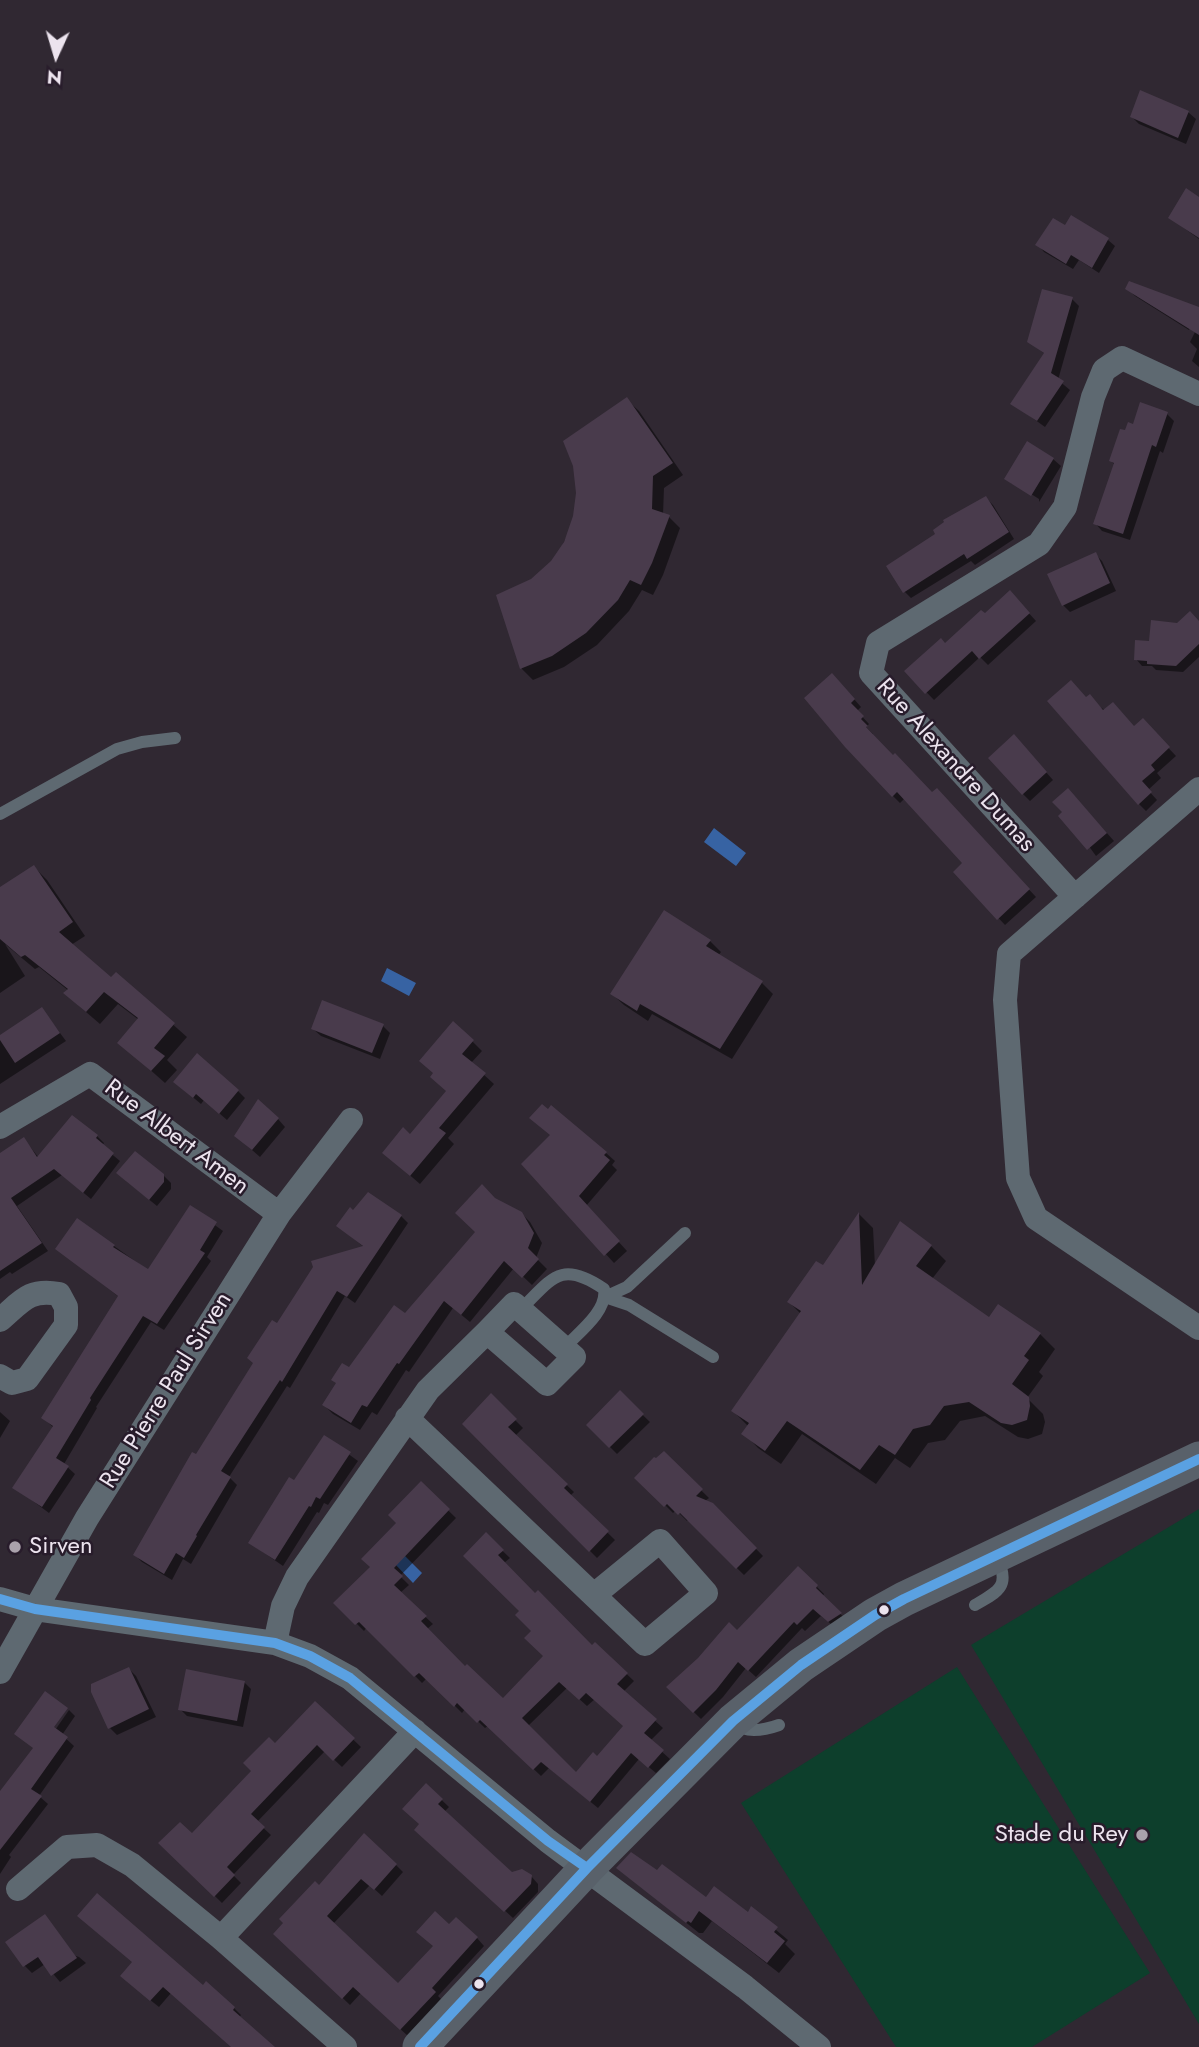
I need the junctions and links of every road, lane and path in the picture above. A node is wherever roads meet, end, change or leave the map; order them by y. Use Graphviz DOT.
graph roads {
  1 [pos="1199,394"];
  2 [pos="174,738"];
  3 [pos="1199,789"];
  4 [pos="0,814"];
  5 [pos="1075,897"];
  6 [pos="351,1120"];
  7 [pos="0,1127"];
  8 [pos="279,1214"];
  9 [pos="685,1233"];
  10 [pos="605,1297"];
  11 [pos="520,1310"];
  12 [pos="0,1320"];
  13 [pos="1199,1328"];
  14 [pos="487,1332"];
  15 [pos="564,1348"];
  16 [pos="713,1357"];
  17 [pos="0,1376"];
  18 [pos="407,1418"];
  19 [pos="1199,1459"];
  20 [pos="996,1555"];
  21 [pos="594,1595"];
  22 [pos="0,1600"];
  23 [pos="975,1605"];
  24 [pos="34,1609"];
  25 [pos="275,1643"];
  26 [pos="0,1672"];
  27 [pos="733,1721"];
  28 [pos="779,1725"];
  29 [pos="415,1731"];
  30 [pos="587,1868"];
  31 [pos="18,1889"];
  32 [pos="221,1938"];
  33 [pos="345,2047"];
  34 [pos="420,2047"];
  35 [pos="818,2047"];
  1 -- 5 [label="street, Rue Alexandre Dumas"];
  2 -- 4 [label="lane"];
  3 -- 5 [label="street"];
  5 -- 13 [label="street"];
  6 -- 8 [label="street, Rue Pierre Paul Sirven"];
  7 -- 8 [label="street, Rue Albert Amen"];
  8 -- 24 [label="street, Rue Pierre Paul Sirven"];
  9 -- 10 [label="lane"];
  10 -- 11 [label="lane"];
  10 -- 15 [label="lane"];
  10 -- 16 [label="lane"];
  11 -- 14 [label="street"];
  11 -- 15 [label="street"];
  12 -- 17 [label="street"];
  14 -- 15 [label="street"];
  14 -- 18 [label="street"];
  18 -- 21 [label="street"];
  18 -- 25 [label="street"];
  19 -- 20 [label="street"];
  20 -- 23 [label="lane"];
  20 -- 27 [label="street"];
  22 -- 24 [label="street"];
  24 -- 25 [label="street"];
  24 -- 26 [label="street, Rue Pierre Paul Sirven"];
  25 -- 29 [label="street"];
  27 -- 28 [label="lane"];
  27 -- 30 [label="street"];
  29 -- 30 [label="street"];
  29 -- 32 [label="street"];
  30 -- 34 [label="street"];
  30 -- 35 [label="street"];
  31 -- 32 [label="street"];
  32 -- 33 [label="street"];
}
